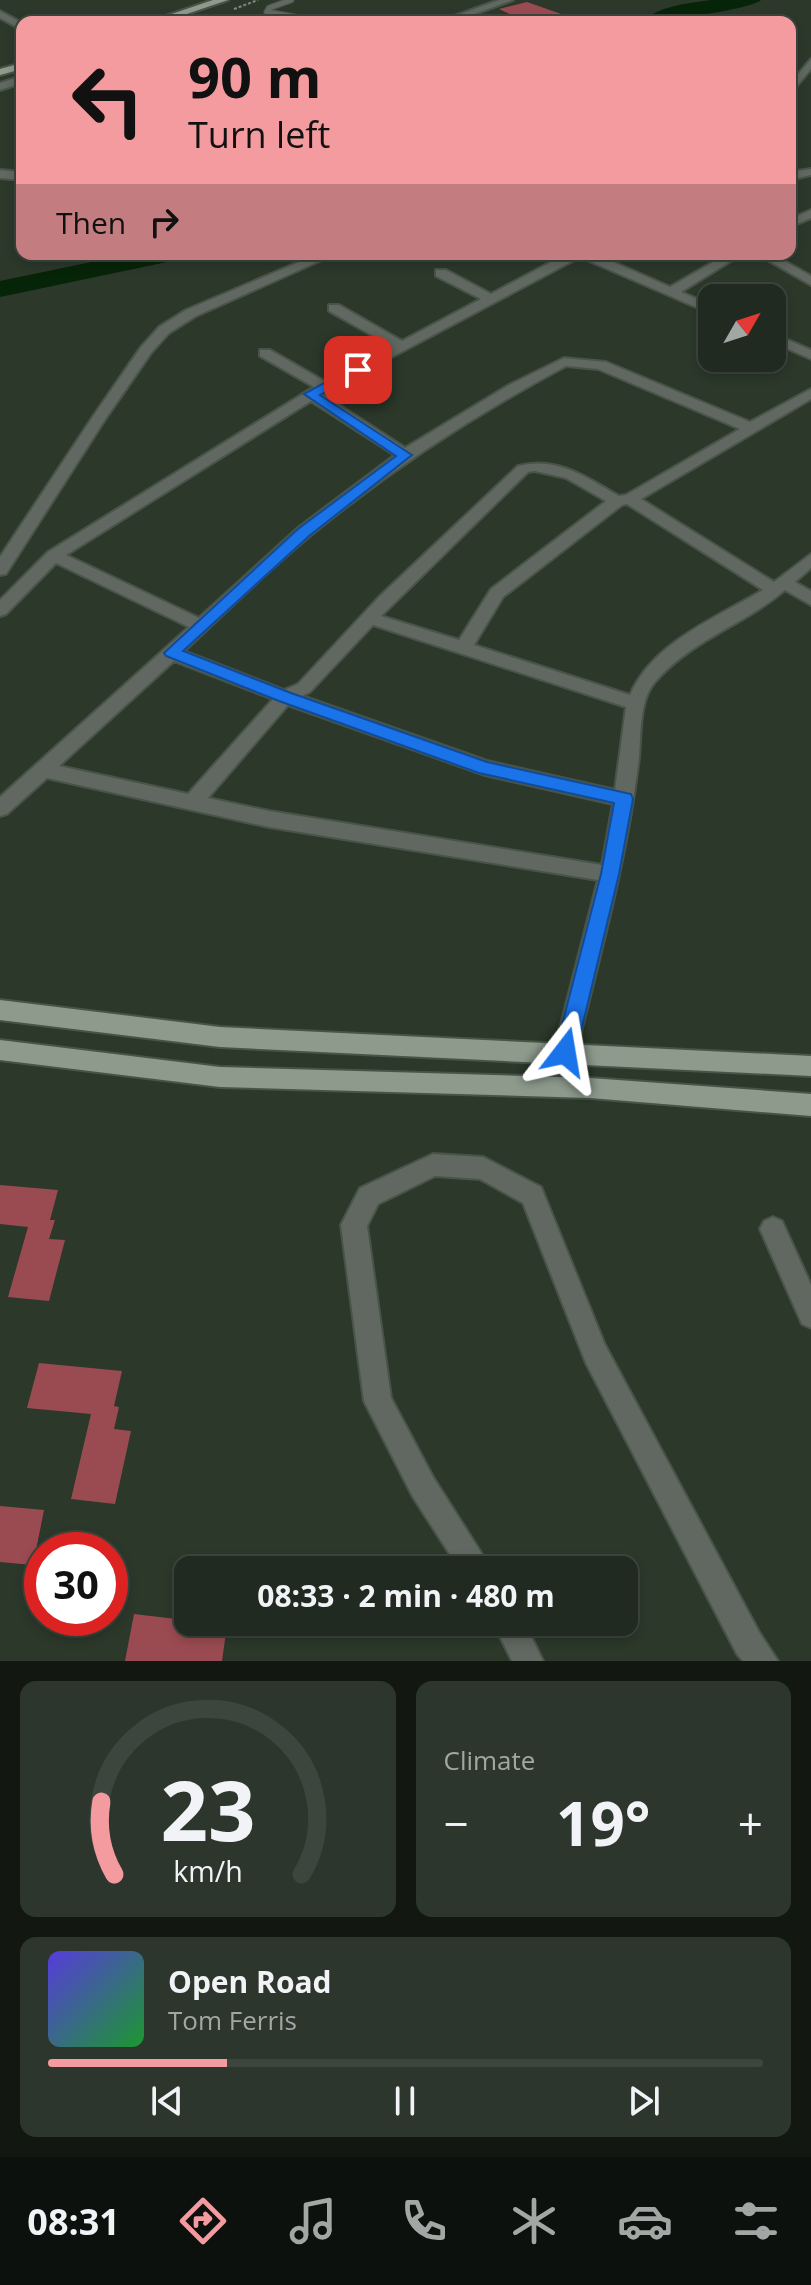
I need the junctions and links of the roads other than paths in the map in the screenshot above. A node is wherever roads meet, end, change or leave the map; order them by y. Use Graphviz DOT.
graph roads {
  1 [pos="223,0"];
  2 [pos="291,0"];
  3 [pos="508,0"];
  4 [pos="207,2"];
  5 [pos="236,2"];
  6 [pos="169,16"];
  7 [pos="197,16"];
  8 [pos="289,16"];
  9 [pos="459,16"];
  10 [pos="811,62"];
  11 [pos="796,83"];
  12 [pos="315,260"];
  13 [pos="565,260"];
  14 [pos="598,260"];
  15 [pos="726,260"];
  16 [pos="774,260"];
  17 [pos="441,273"];
  18 [pos="811,281"];
  19 [pos="671,292"];
  20 [pos="491,299"];
  21 [pos="698,304"];
  22 [pos="334,308"];
  23 [pos="786,343"];
  24 [pos="401,346"];
  25 [pos="265,353"];
  26 [pos="811,355"];
  27 [pos="317,390"];
  28 [pos="811,393"];
  29 [pos="751,428"];
  30 [pos="405,455"];
  31 [pos="624,500"];
  32 [pos="54,556"];
  33 [pos="811,559"];
  34 [pos="0,570"];
  35 [pos="780,586"];
  36 [pos="811,599"];
  37 [pos="0,610"];
  38 [pos="370,618"];
  39 [pos="200,625"];
  40 [pos="464,646"];
  41 [pos="172,653"];
  42 [pos="285,697"];
  43 [pos="636,703"];
  44 [pos="45,770"];
  45 [pos="624,799"];
  46 [pos="191,804"];
  47 [pos="0,809"];
  48 [pos="610,874"];
  49 [pos="0,1010"];
  50 [pos="0,1050"];
  51 [pos="565,1052"];
  52 [pos="811,1066"];
  53 [pos="811,1105"];
  54 [pos="773,1229"];
  55 [pos="811,1315"];
  56 [pos="468,1556"];
  57 [pos="515,1636"];
  58 [pos="528,1661"];
  59 [pos="763,1661"];
  1 -- 4 [label="main road"];
  2 -- 8 [label="lane"];
  3 -- 9 [label="street"];
  4 -- 6 [label="main road"];
  5 -- 7 [label="main road"];
  10 -- 11 [label="street"];
  12 -- 34 [label="street"];
  13 -- 20 [label="street"];
  14 -- 19 [label="street"];
  15 -- 19 [label="street"];
  16 -- 18 [label="street"];
  17 -- 20 [label="street"];
  19 -- 21 [label="street"];
  20 -- 24 [label="street"];
  22 -- 24 [label="street"];
  23 -- 26 [label="street"];
  24 -- 27 [label="street"];
  25 -- 27 [label="street"];
  27 -- 30 [label="street"];
  27 -- 32 [label="street"];
  28 -- 29 [label="street"];
  29 -- 30 [label="street"];
  29 -- 31 [label="street"];
  30 -- 39 [label="street"];
  31 -- 35 [label="street"];
  31 -- 38 [label="street"];
  31 -- 40 [label="street"];
  32 -- 37 [label="street"];
  32 -- 39 [label="street"];
  33 -- 35 [label="street"];
  35 -- 36 [label="street"];
  35 -- 43 [label="street"];
  38 -- 40 [label="street"];
  38 -- 42 [label="street"];
  39 -- 41 [label="street"];
  40 -- 43 [label="street"];
  41 -- 42 [label="street"];
  41 -- 44 [label="street"];
  42 -- 45 [label="street"];
  42 -- 46 [label="street"];
  43 -- 45 [label="street"];
  44 -- 46 [label="street"];
  44 -- 47 [label="street"];
  45 -- 48 [label="street"];
  46 -- 48 [label="street"];
  48 -- 51 [label="street"];
  49 -- 51 [label="main road"];
  50 -- 53 [label="main road"];
  51 -- 52 [label="main road"];
  54 -- 55 [label="street"];
  56 -- 59 [label="street"];
  57 -- 58 [label="street"];
}
